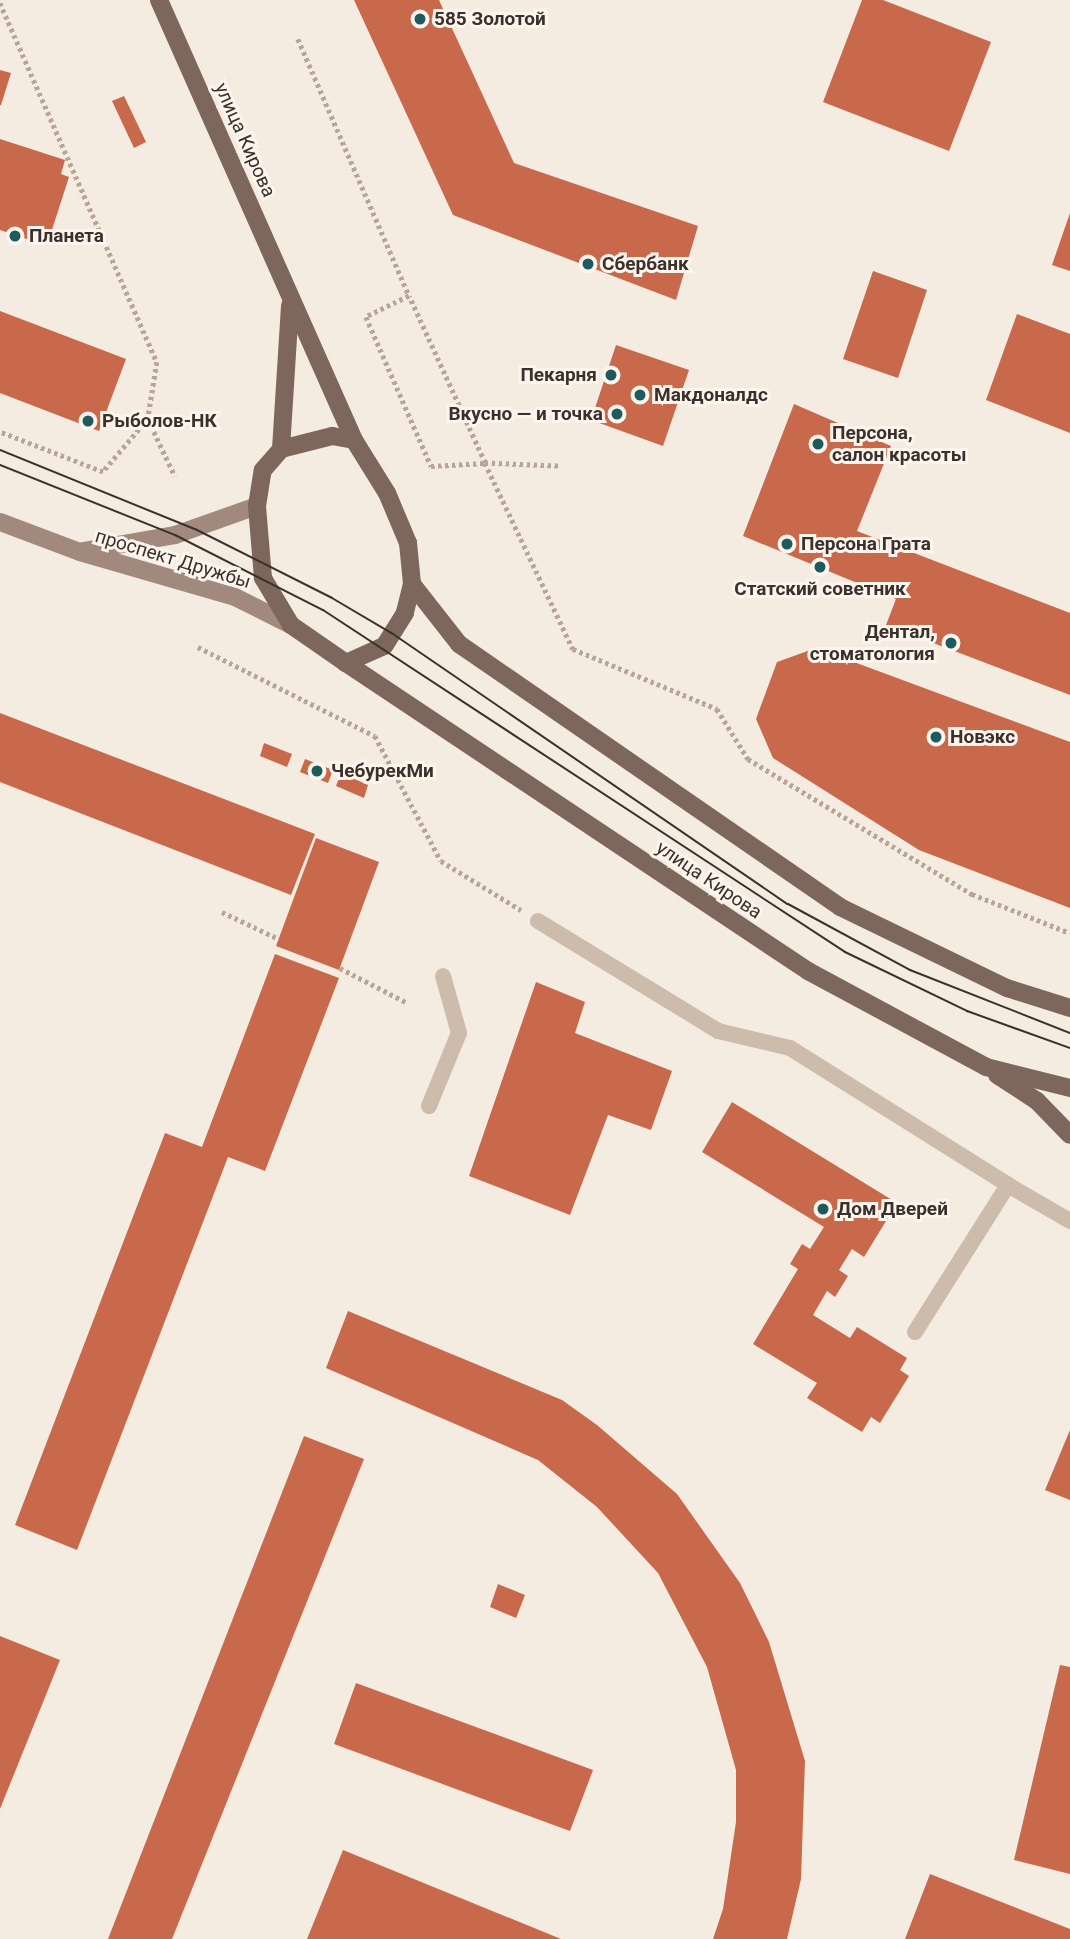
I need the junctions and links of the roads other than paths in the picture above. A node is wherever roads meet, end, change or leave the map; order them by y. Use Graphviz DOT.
graph roads {
  1 [pos="159,0"];
  2 [pos="290,298"];
  3 [pos="354,440"];
  4 [pos="281,449"];
  5 [pos="257,506"];
  6 [pos="0,522"];
  7 [pos="80,552"];
  8 [pos="412,584"];
  9 [pos="291,625"];
  10 [pos="346,663"];
  11 [pos="538,921"];
  12 [pos="443,976"];
  13 [pos="1070,1008"];
  14 [pos="986,1067"];
  15 [pos="1070,1088"];
  16 [pos="429,1106"];
  17 [pos="1070,1135"];
  18 [pos="1008,1185"];
  19 [pos="1070,1221"];
  20 [pos="915,1332"];
  1 -- 2 [label="main road, улица Кирова"];
  2 -- 3 [label="main road, улица Кирова"];
  2 -- 4 [label="main road, улица Кирова"];
  3 -- 4 [label="main road"];
  3 -- 8 [label="main road"];
  4 -- 5 [label="main road"];
  5 -- 7 [label="main road, проспект Дружбы"];
  5 -- 9 [label="main road"];
  6 -- 7 [label="main road, проспект Дружбы"];
  7 -- 9 [label="main road, проспект Дружбы"];
  8 -- 10 [label="main road"];
  8 -- 13 [label="main road"];
  9 -- 10 [label="main road"];
  10 -- 14 [label="main road, улица Кирова"];
  11 -- 18 [label="lane"];
  12 -- 16 [label="lane"];
  14 -- 15 [label="main road, улица Кирова"];
  14 -- 17 [label="main road"];
  18 -- 19 [label="lane"];
  18 -- 20 [label="lane"];
}
